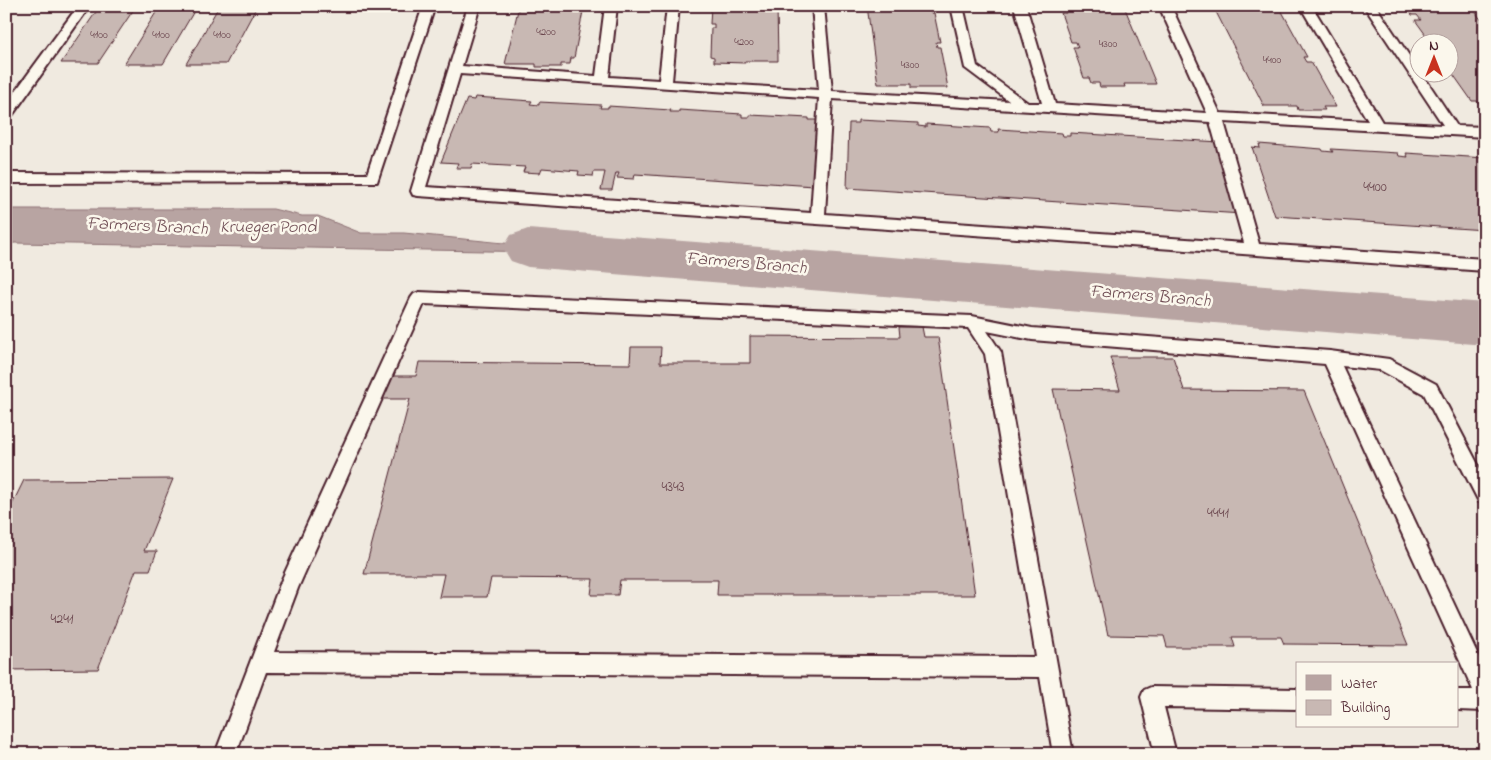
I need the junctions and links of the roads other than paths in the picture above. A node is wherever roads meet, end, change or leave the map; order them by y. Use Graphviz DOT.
graph roads {
  1 [pos="84,6"];
  2 [pos="429,6"];
  3 [pos="474,6"];
  4 [pos="611,6"];
  5 [pos="673,6"];
  6 [pos="818,6"];
  7 [pos="957,6"];
  8 [pos="1020,6"];
  9 [pos="1165,6"];
  10 [pos="1306,6"];
  11 [pos="1370,6"];
  12 [pos="455,70"];
  13 [pos="602,81"];
  14 [pos="665,84"];
  15 [pos="826,95"];
  16 [pos="1024,107"];
  17 [pos="1050,109"];
  18 [pos="6,114"];
  19 [pos="1216,118"];
  20 [pos="1378,126"];
  21 [pos="1453,130"];
  22 [pos="1485,132"];
  23 [pos="6,178"];
  24 [pos="818,220"];
  25 [pos="1253,250"];
  26 [pos="1485,265"];
  27 [pos="972,322"];
  28 [pos="1330,358"];
  29 [pos="1485,496"];
  30 [pos="260,662"];
  31 [pos="1047,668"];
  32 [pos="1485,693"];
  33 [pos="1296,699"];
  34 [pos="1458,700"];
  35 [pos="1485,701"];
  36 [pos="225,754"];
  37 [pos="1063,754"];
  38 [pos="1166,754"];
  1 -- 18 [label="lane"];
  2 -- 23 [label="lane"];
  3 -- 12 [label="lane"];
  4 -- 13 [label="lane"];
  5 -- 14 [label="lane"];
  6 -- 15 [label="lane"];
  7 -- 16 [label="lane"];
  8 -- 17 [label="lane"];
  9 -- 19 [label="lane"];
  10 -- 20 [label="lane"];
  11 -- 21 [label="lane"];
  12 -- 13 [label="lane"];
  12 -- 24 [label="lane"];
  13 -- 14 [label="lane"];
  14 -- 15 [label="lane"];
  15 -- 16 [label="lane"];
  15 -- 24 [label="lane"];
  16 -- 17 [label="lane"];
  17 -- 19 [label="lane"];
  19 -- 20 [label="lane"];
  19 -- 25 [label="lane"];
  20 -- 21 [label="lane"];
  21 -- 22 [label="lane"];
  24 -- 25 [label="lane"];
  25 -- 26 [label="lane"];
  27 -- 28 [label="lane"];
  27 -- 30 [label="lane"];
  27 -- 31 [label="lane"];
  28 -- 29 [label="lane"];
  28 -- 32 [label="lane"];
  30 -- 31 [label="lane"];
  30 -- 36 [label="lane"];
  31 -- 37 [label="lane"];
  33 -- 38 [label="lane"];
  34 -- 35 [label="lane"];
}
